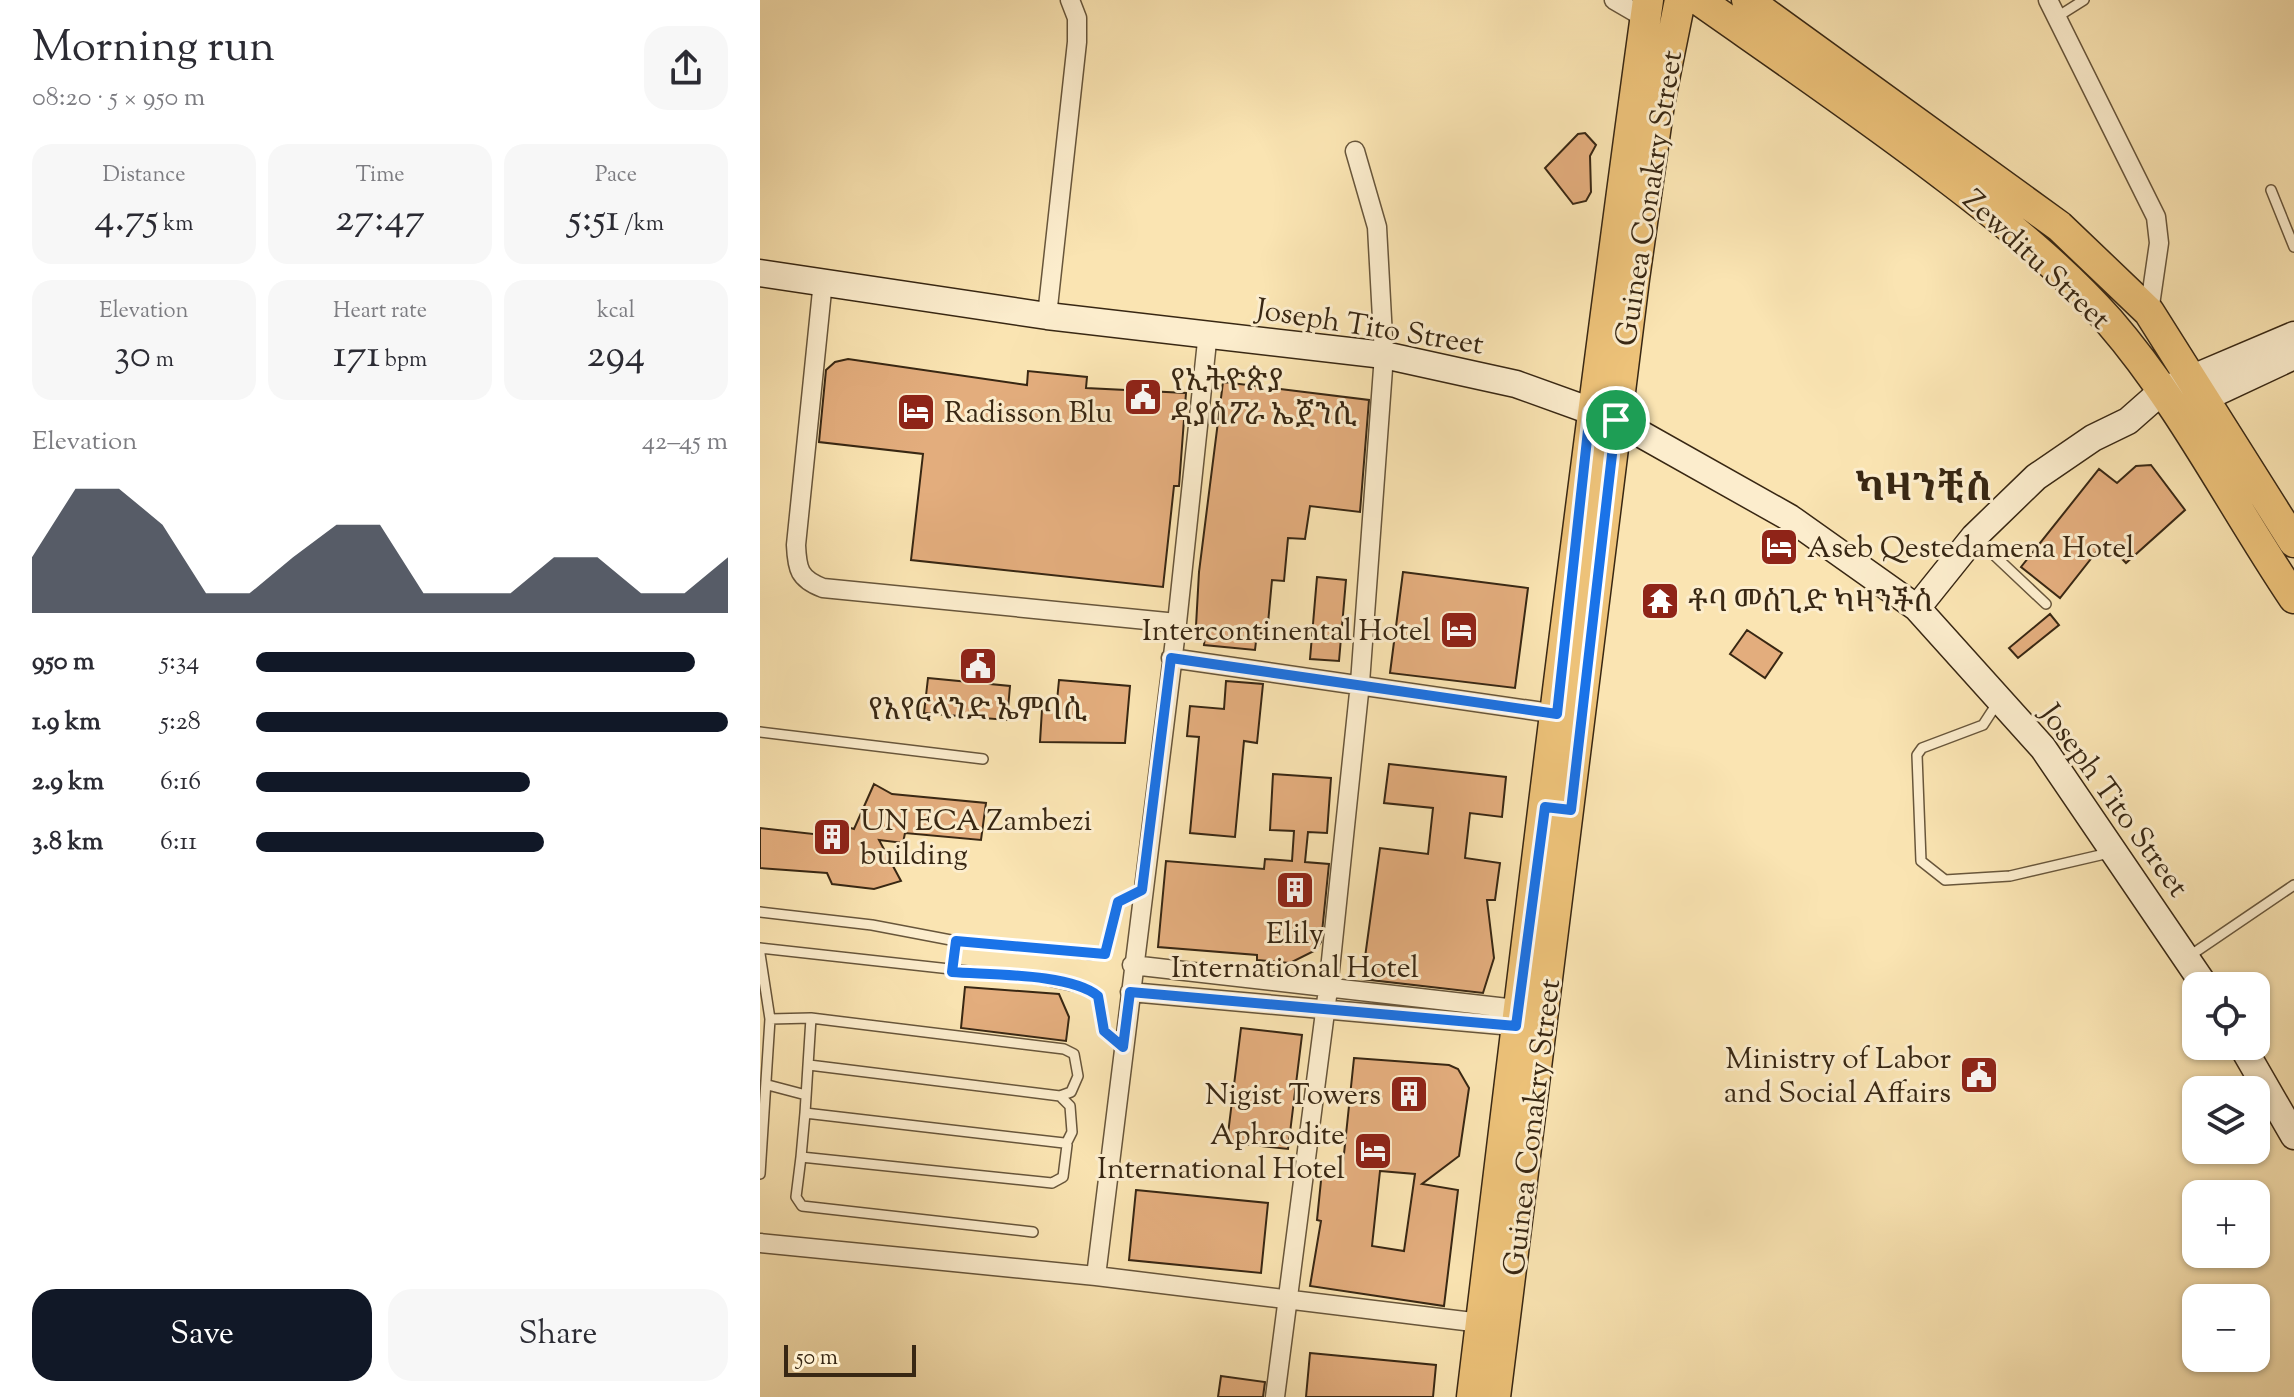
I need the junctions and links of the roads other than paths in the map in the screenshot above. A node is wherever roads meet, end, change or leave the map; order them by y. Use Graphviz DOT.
graph roads {
  1 [pos="1070,0"];
  2 [pos="1614,0"];
  3 [pos="1680,0"];
  4 [pos="1699,0"];
  5 [pos="1747,0"];
  6 [pos="2084,0"];
  7 [pos="1646,9"];
  8 [pos="2052,9"];
  9 [pos="1355,151"];
  10 [pos="2271,190"];
  11 [pos="2294,247"];
  12 [pos="760,273"];
  13 [pos="823,281"];
  14 [pos="2149,312"];
  15 [pos="1047,316"];
  16 [pos="1208,332"];
  17 [pos="2294,335"];
  18 [pos="1384,355"];
  19 [pos="2294,356"];
  20 [pos="2197,388"];
  21 [pos="2169,402"];
  22 [pos="1603,416"];
  23 [pos="1974,537"];
  24 [pos="2294,542"];
  25 [pos="2294,598"];
  26 [pos="2046,604"];
  27 [pos="1917,608"];
  28 [pos="1177,623"];
  29 [pos="1171,658"];
  30 [pos="1360,683"];
  31 [pos="1999,699"];
  32 [pos="1557,714"];
  33 [pos="760,732"];
  34 [pos="983,759"];
  35 [pos="1558,808"];
  36 [pos="2115,852"];
  37 [pos="2294,885"];
  38 [pos="1142,890"];
  39 [pos="760,912"];
  40 [pos="956,941"];
  41 [pos="760,951"];
  42 [pos="2188,958"];
  43 [pos="1132,965"];
  44 [pos="952,972"];
  45 [pos="2196,972"];
  46 [pos="1328,989"];
  47 [pos="1130,992"];
  48 [pos="1324,1011"];
  49 [pos="811,1018"];
  50 [pos="770,1019"];
  51 [pos="1530,1019"];
  52 [pos="1123,1047"];
  53 [pos="765,1052"];
  54 [pos="2250,1060"];
  55 [pos="809,1065"];
  56 [pos="768,1085"];
  57 [pos="806,1095"];
  58 [pos="1060,1096"];
  59 [pos="805,1113"];
  60 [pos="2294,1136"];
  61 [pos="1066,1144"];
  62 [pos="801,1157"];
  63 [pos="760,1174"];
  64 [pos="1033,1232"];
  65 [pos="760,1243"];
  66 [pos="1502,1260"];
  67 [pos="1096,1276"];
  68 [pos="1288,1301"];
  69 [pos="1481,1323"];
  70 [pos="1275,1397"];
  71 [pos="1472,1397"];
  72 [pos="1495,1397"];
  1 -- 15 [label="street"];
  2 -- 7 [label="street"];
  3 -- 22 [label="main road, Guinea Conakry Street"];
  4 -- 21 [label="main road, Zewditu Street"];
  5 -- 14 [label="main road, Zewditu Street"];
  6 -- 8 [label="lane"];
  7 -- 22 [label="main road, Guinea Conakry Street"];
  8 -- 14 [label="street"];
  9 -- 18 [label="street"];
  10 -- 11 [label="lane"];
  12 -- 13 [label="main road, Joseph Tito Street"];
  13 -- 15 [label="main road, Joseph Tito Street"];
  13 -- 28 [label="street"];
  14 -- 20 [label="main road, Zewditu Street"];
  15 -- 16 [label="main road, Joseph Tito Street"];
  16 -- 18 [label="main road, Joseph Tito Street"];
  16 -- 28 [label="street"];
  17 -- 20 [label="main road"];
  18 -- 22 [label="main road, Joseph Tito Street"];
  18 -- 30 [label="street"];
  19 -- 20 [label="main road"];
  20 -- 21 [label="main road"];
  20 -- 24 [label="main road, Zewditu Street"];
  21 -- 23 [label="main road"];
  21 -- 25 [label="main road, Zewditu Street"];
  22 -- 27 [label="main road, Joseph Tito Street"];
  22 -- 32 [label="main road, Guinea Conakry Street"];
  22 -- 35 [label="main road, Guinea Conakry Street"];
  23 -- 26 [label="lane"];
  23 -- 27 [label="main road"];
  27 -- 31 [label="main road, Joseph Tito Street"];
  28 -- 29 [label="street"];
  29 -- 30 [label="street"];
  29 -- 38 [label="street"];
  30 -- 32 [label="street"];
  30 -- 46 [label="street"];
  31 -- 36 [label="main road, Joseph Tito Street"];
  31 -- 36 [label="lane"];
  32 -- 35 [label="main road, Guinea Conakry Street"];
  33 -- 34 [label="lane"];
  35 -- 51 [label="main road, Guinea Conakry Street"];
  36 -- 42 [label="main road, Joseph Tito Street"];
  37 -- 42 [label="lane"];
  38 -- 40 [label="lane"];
  38 -- 43 [label="street"];
  39 -- 40 [label="lane"];
  40 -- 44 [label="lane"];
  41 -- 44 [label="lane"];
  41 -- 50 [label="lane"];
  42 -- 45 [label="main road, Joseph Tito Street"];
  43 -- 46 [label="street"];
  43 -- 47 [label="street"];
  44 -- 52 [label="lane"];
  46 -- 48 [label="street"];
  46 -- 51 [label="street"];
  47 -- 48 [label="street"];
  47 -- 52 [label="street"];
  48 -- 51 [label="street"];
  48 -- 68 [label="street"];
  49 -- 50 [label="lane"];
  49 -- 55 [label="lane"];
  49 -- 58 [label="lane"];
  50 -- 53 [label="lane"];
  51 -- 66 [label="main road, Guinea Conakry Street"];
  52 -- 67 [label="street"];
  53 -- 56 [label="lane"];
  54 -- 60 [label="main road"];
  55 -- 57 [label="lane"];
  55 -- 58 [label="lane"];
  56 -- 57 [label="lane"];
  56 -- 63 [label="lane"];
  57 -- 59 [label="lane"];
  58 -- 61 [label="lane"];
  59 -- 61 [label="lane"];
  59 -- 62 [label="lane"];
  61 -- 62 [label="lane"];
  62 -- 64 [label="lane"];
  65 -- 67 [label="street"];
  66 -- 69 [label="main road, Guinea Conakry Street"];
  66 -- 72 [label="main road, Guinea Conakry Street"];
  67 -- 68 [label="street"];
  68 -- 69 [label="street"];
  68 -- 70 [label="street"];
  69 -- 71 [label="main road, Guinea Conakry Street"];
}
